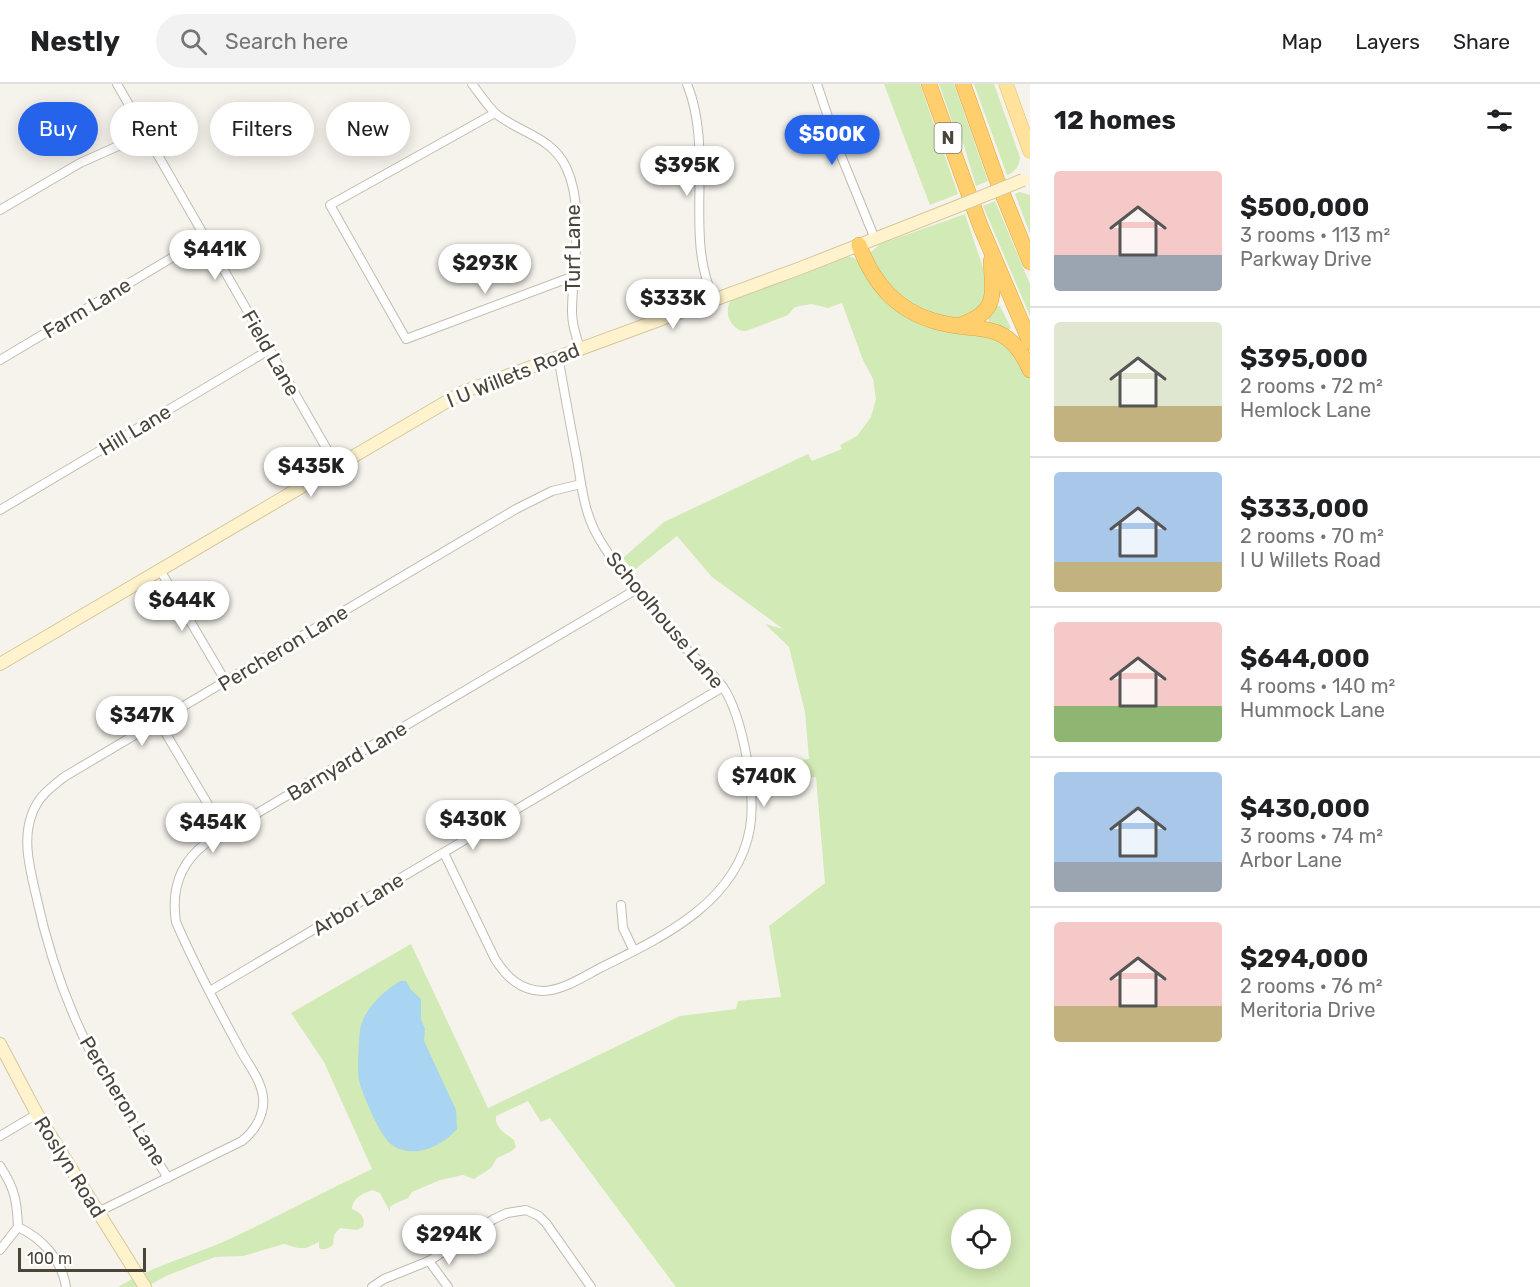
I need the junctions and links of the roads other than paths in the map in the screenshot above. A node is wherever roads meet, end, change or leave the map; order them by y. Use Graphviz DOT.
graph roads {
  1 [pos="117,84"];
  2 [pos="472,84"];
  3 [pos="687,84"];
  4 [pos="817,84"];
  5 [pos="929,84"];
  6 [pos="963,84"];
  7 [pos="1006,84"];
  8 [pos="127,102"];
  9 [pos="495,112"];
  10 [pos="110,150"];
  11 [pos="1030,151"];
  12 [pos="158,156"];
  13 [pos="1026,179"];
  14 [pos="0,210"];
  15 [pos="205,238"];
  16 [pos="875,238"];
  17 [pos="859,245"];
  18 [pos="990,249"];
  19 [pos="1030,262"];
  20 [pos="574,276"];
  21 [pos="714,299"];
  22 [pos="959,325"];
  23 [pos="1030,342"];
  24 [pos="580,348"];
  25 [pos="270,350"];
  26 [pos="558,356"];
  27 [pos="0,360"];
  28 [pos="1030,370"];
  29 [pos="336,465"];
  30 [pos="581,484"];
  31 [pos="0,510"];
  32 [pos="160,570"];
  33 [pos="637,590"];
  34 [pos="1,661"];
  35 [pos="226,682"];
  36 [pos="723,687"];
  37 [pos="159,722"];
  38 [pos="225,833"];
  39 [pos="444,853"];
  40 [pos="621,905"];
  41 [pos="634,951"];
  42 [pos="210,991"];
  43 [pos="0,1044"];
  44 [pos="37,1114"];
  45 [pos="0,1136"];
  46 [pos="0,1166"];
  47 [pos="168,1178"];
  48 [pos="98,1212"];
  49 [pos="18,1227"];
  50 [pos="0,1250"];
  51 [pos="429,1261"];
  52 [pos="66,1287"];
  53 [pos="145,1287"];
  54 [pos="372,1287"];
  55 [pos="448,1287"];
  56 [pos="591,1287"];
  1 -- 8 [label="street, Field Lane"];
  2 -- 9 [label="street, Turf Lane"];
  3 -- 21 [label="street"];
  4 -- 16 [label="street"];
  5 -- 18 [label="highway, N"];
  6 -- 19 [label="highway, N"];
  7 -- 11 [label="main road"];
  9 -- 20 [label="street, Turf Lane"];
  9 -- 20 [label="street"];
  10 -- 14 [label="street"];
  12 -- 15 [label="street, Field Lane"];
  13 -- 16 [label="main road, I U Willets Road, bridge"];
  15 -- 25 [label="street, Field Lane"];
  15 -- 27 [label="street, Farm Lane"];
  16 -- 17 [label="main road, I U Willets Road"];
  17 -- 21 [label="main road, I U Willets Road"];
  17 -- 22 [label="highway"];
  18 -- 22 [label="highway"];
  18 -- 23 [label="highway, N"];
  20 -- 24 [label="street, Turf Lane"];
  21 -- 24 [label="main road, I U Willets Road"];
  22 -- 28 [label="highway"];
  24 -- 26 [label="main road, I U Willets Road"];
  25 -- 29 [label="street, Field Lane"];
  25 -- 31 [label="street, Hill Lane"];
  26 -- 29 [label="main road, I U Willets Road"];
  26 -- 30 [label="street, Schoolhouse Lane"];
  29 -- 32 [label="main road, I U Willets Road"];
  30 -- 33 [label="street, Schoolhouse Lane"];
  30 -- 35 [label="street, Percheron Lane"];
  32 -- 34 [label="main road, I U Willets Road"];
  32 -- 35 [label="street"];
  33 -- 36 [label="street, Schoolhouse Lane"];
  33 -- 38 [label="street, Barnyard Lane"];
  35 -- 37 [label="street, Percheron Lane"];
  36 -- 39 [label="street, Arbor Lane"];
  36 -- 41 [label="street, Schoolhouse Lane"];
  37 -- 38 [label="street"];
  37 -- 47 [label="street, Percheron Lane"];
  38 -- 42 [label="street, Barnyard Lane"];
  39 -- 41 [label="street, Schoolhouse Lane"];
  39 -- 42 [label="street, Arbor Lane"];
  40 -- 41 [label="street"];
  42 -- 47 [label="street, Barnyard Lane"];
  43 -- 44 [label="main road, Roslyn Road"];
  44 -- 45 [label="street"];
  44 -- 48 [label="main road, Roslyn Road"];
  46 -- 49 [label="street"];
  47 -- 48 [label="street, Barnyard Lane"];
  48 -- 53 [label="main road, Roslyn Road"];
  49 -- 50 [label="street"];
  49 -- 52 [label="street"];
  51 -- 54 [label="street"];
  51 -- 55 [label="street"];
  51 -- 56 [label="street"];
}
